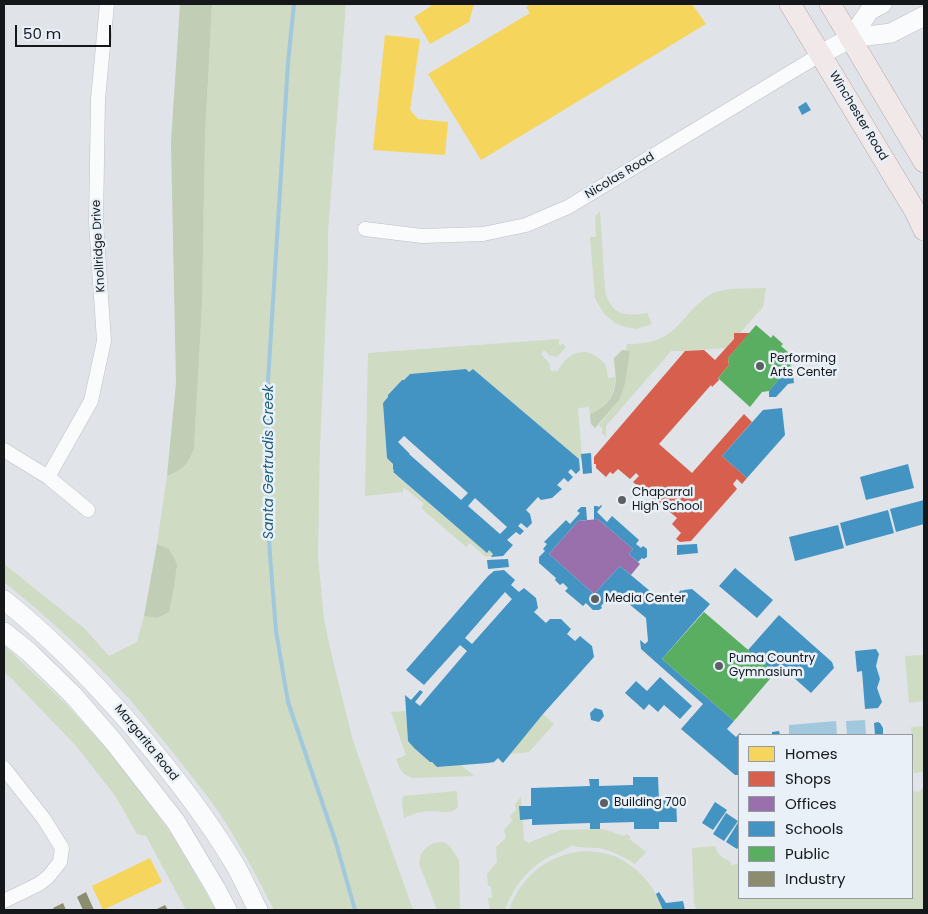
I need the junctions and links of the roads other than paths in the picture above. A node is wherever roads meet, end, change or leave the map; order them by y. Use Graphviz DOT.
graph roads {
  1 [pos="107,4"];
  2 [pos="790,4"];
  3 [pos="830,4"];
  4 [pos="882,4"];
  5 [pos="924,16"];
  6 [pos="851,38"];
  7 [pos="821,54"];
  8 [pos="924,162"];
  9 [pos="365,228"];
  10 [pos="924,230"];
  11 [pos="4,450"];
  12 [pos="48,477"];
  13 [pos="88,510"];
  14 [pos="4,600"];
  15 [pos="4,632"];
  16 [pos="4,768"];
  17 [pos="4,901"];
  18 [pos="227,910"];
  19 [pos="258,910"];
  1 -- 12 [label="street, Knollridge Drive"];
  2 -- 7 [label="main road, Winchester Road"];
  3 -- 6 [label="main road"];
  4 -- 6 [label="main road, Nicolas Road"];
  5 -- 6 [label="main road, Nicolas Road"];
  6 -- 7 [label="main road, Nicolas Road"];
  6 -- 8 [label="main road"];
  7 -- 9 [label="street, Nicolas Road"];
  7 -- 10 [label="main road, Winchester Road"];
  11 -- 12 [label="street"];
  12 -- 13 [label="street"];
  14 -- 19 [label="main road, Margarita Road"];
  15 -- 18 [label="main road, Margarita Road"];
  16 -- 17 [label="street"];
}
